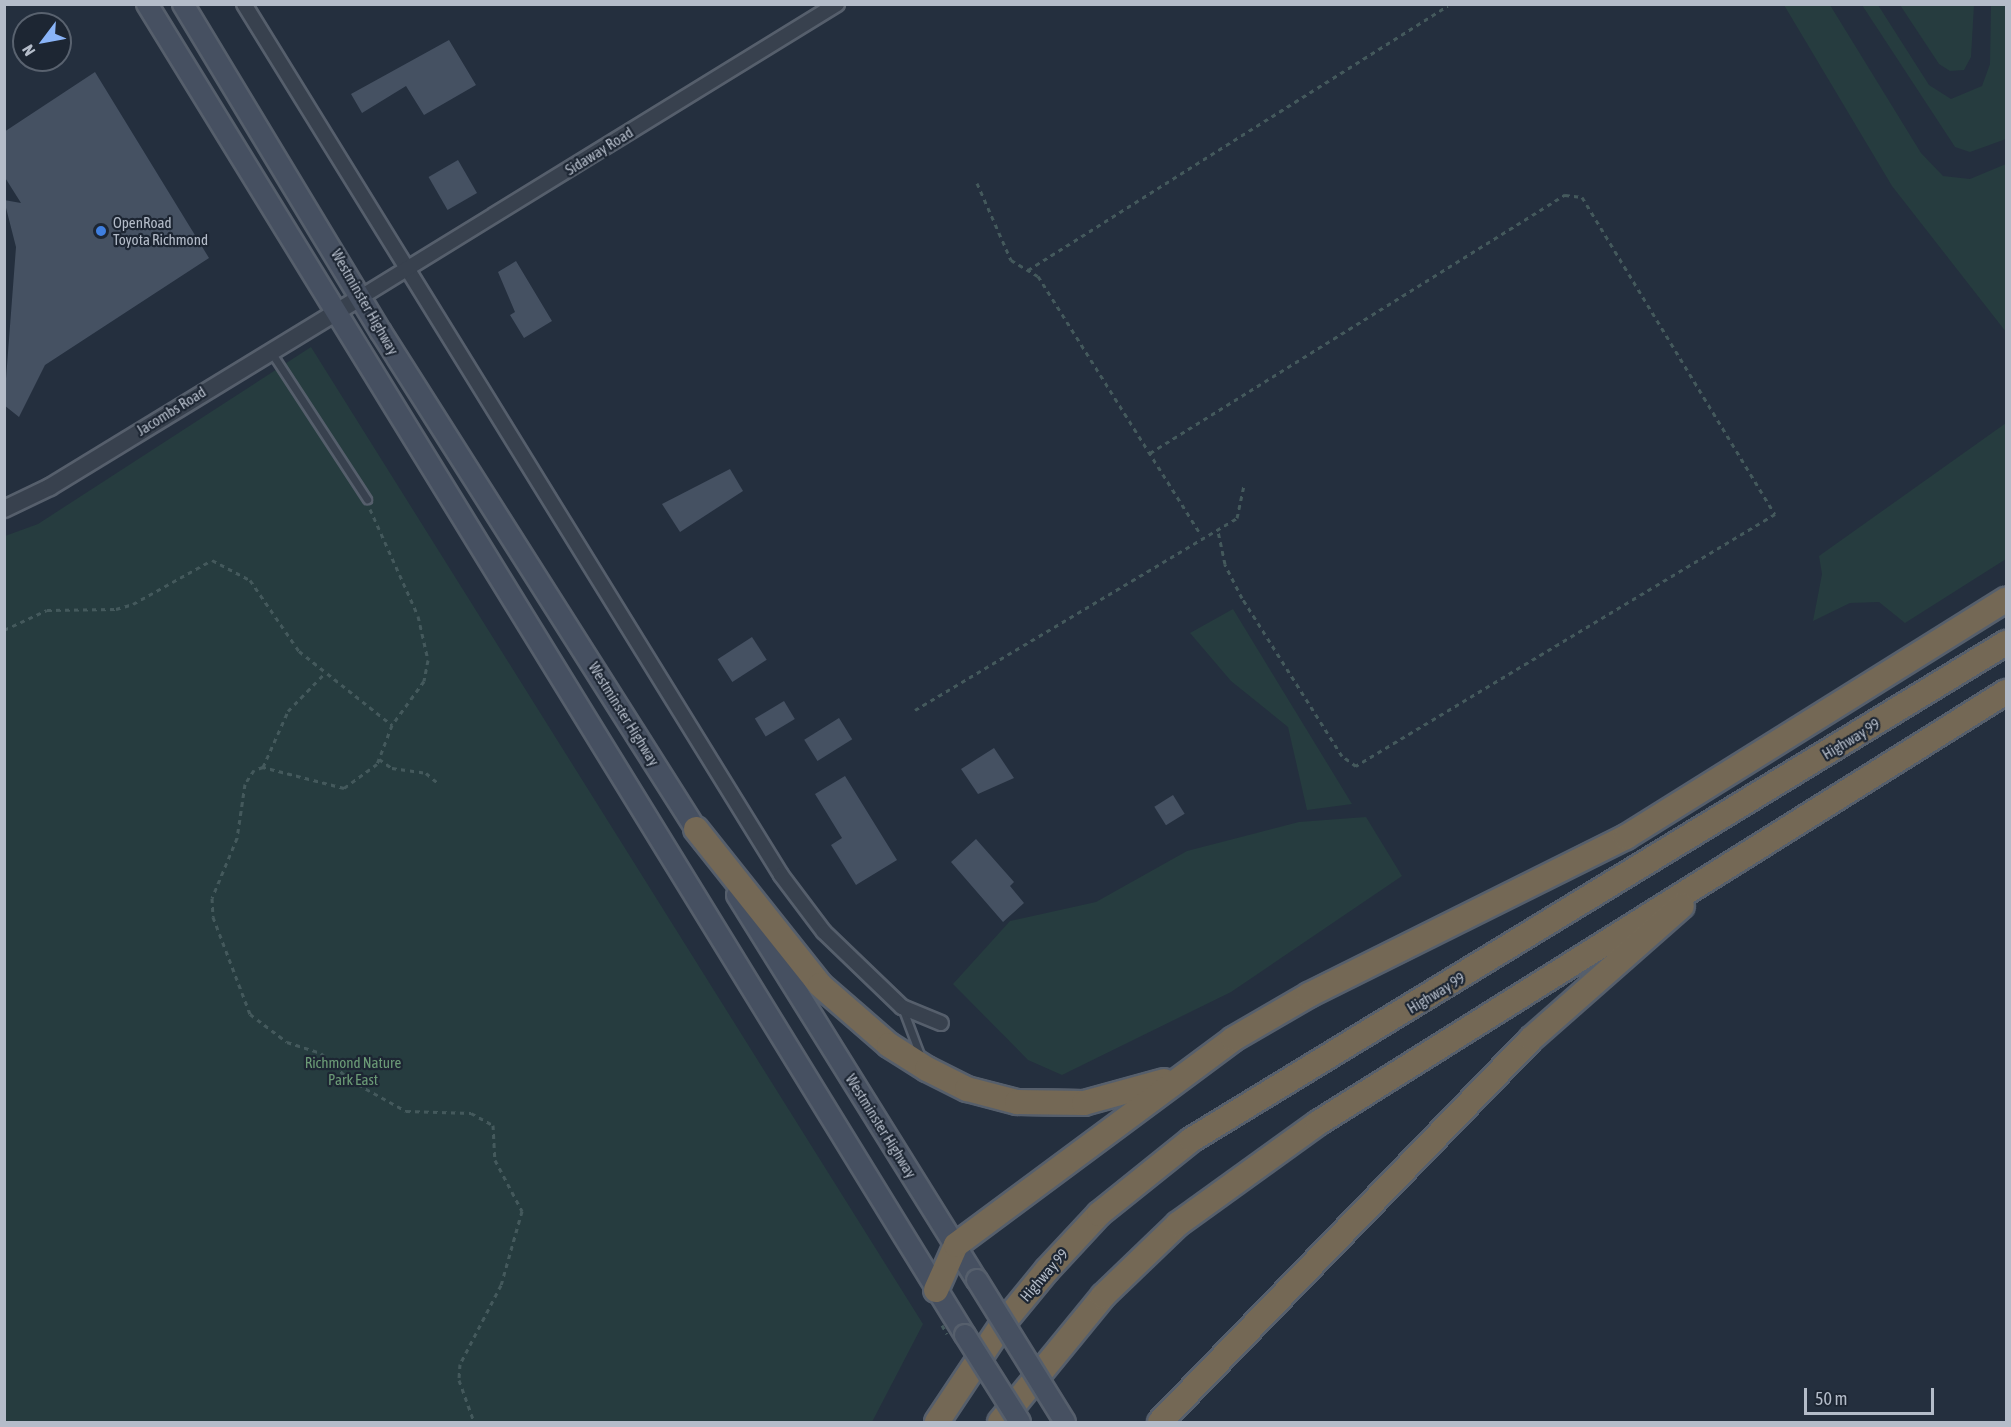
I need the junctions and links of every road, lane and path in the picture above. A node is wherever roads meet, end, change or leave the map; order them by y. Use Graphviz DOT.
graph roads {
  1 [pos="147,4"];
  2 [pos="183,4"];
  3 [pos="244,4"];
  4 [pos="837,4"];
  5 [pos="1448,6"];
  6 [pos="977,183"];
  7 [pos="407,270"];
  8 [pos="1028,270"];
  9 [pos="361,297"];
  10 [pos="335,311"];
  11 [pos="270,350"];
  12 [pos="1149,453"];
  13 [pos="1244,485"];
  14 [pos="367,499"];
  15 [pos="4,509"];
  16 [pos="1218,530"];
  17 [pos="1201,536"];
  18 [pos="2007,600"];
  19 [pos="4,630"];
  20 [pos="2007,643"];
  21 [pos="324,674"];
  22 [pos="2007,692"];
  23 [pos="915,710"];
  24 [pos="392,725"];
  25 [pos="379,759"];
  26 [pos="263,767"];
  27 [pos="438,783"];
  28 [pos="696,829"];
  29 [pos="1709,878"];
  30 [pos="902,1007"];
  31 [pos="941,1023"];
  32 [pos="927,1069"];
  33 [pos="1175,1078"];
  34 [pos="956,1245"];
  35 [pos="936,1290"];
  36 [pos="474,1422"];
  37 [pos="937,1422"];
  38 [pos="1000,1422"];
  39 [pos="1020,1422"];
  40 [pos="1065,1422"];
  41 [pos="1160,1422"];
  1 -- 10 [label="main road, Westminster Highway"];
  2 -- 9 [label="main road, Westminster Highway"];
  3 -- 7 [label="street"];
  4 -- 7 [label="street, Sidaway Road"];
  5 -- 8 [label="path"];
  6 -- 8 [label="path"];
  7 -- 9 [label="street, Sidaway Road"];
  7 -- 30 [label="street"];
  8 -- 12 [label="path"];
  9 -- 10 [label="street, Jacombs Road"];
  9 -- 28 [label="main road, Westminster Highway"];
  10 -- 11 [label="street, Jacombs Road"];
  10 -- 35 [label="main road, Westminster Highway"];
  11 -- 14 [label="lane"];
  11 -- 15 [label="street, Jacombs Road"];
  12 -- 16 [label="path"];
  12 -- 17 [label="path"];
  13 -- 16 [label="path"];
  14 -- 24 [label="path"];
  16 -- 17 [label="path"];
  17 -- 23 [label="path"];
  18 -- 33 [label="highway"];
  19 -- 21 [label="path"];
  20 -- 37 [label="highway, Highway 99"];
  21 -- 24 [label="path"];
  21 -- 26 [label="path"];
  22 -- 29 [label="highway"];
  24 -- 25 [label="path"];
  25 -- 26 [label="path"];
  25 -- 27 [label="path"];
  26 -- 36 [label="path"];
  28 -- 32 [label="highway"];
  28 -- 34 [label="main road, Westminster Highway"];
  29 -- 38 [label="highway"];
  29 -- 41 [label="highway"];
  30 -- 31 [label="street"];
  30 -- 32 [label="lane"];
  32 -- 33 [label="highway"];
  33 -- 34 [label="highway"];
  34 -- 35 [label="highway"];
  34 -- 40 [label="main road, Westminster Highway, bridge"];
  35 -- 39 [label="main road, Westminster Highway, bridge"];
}
